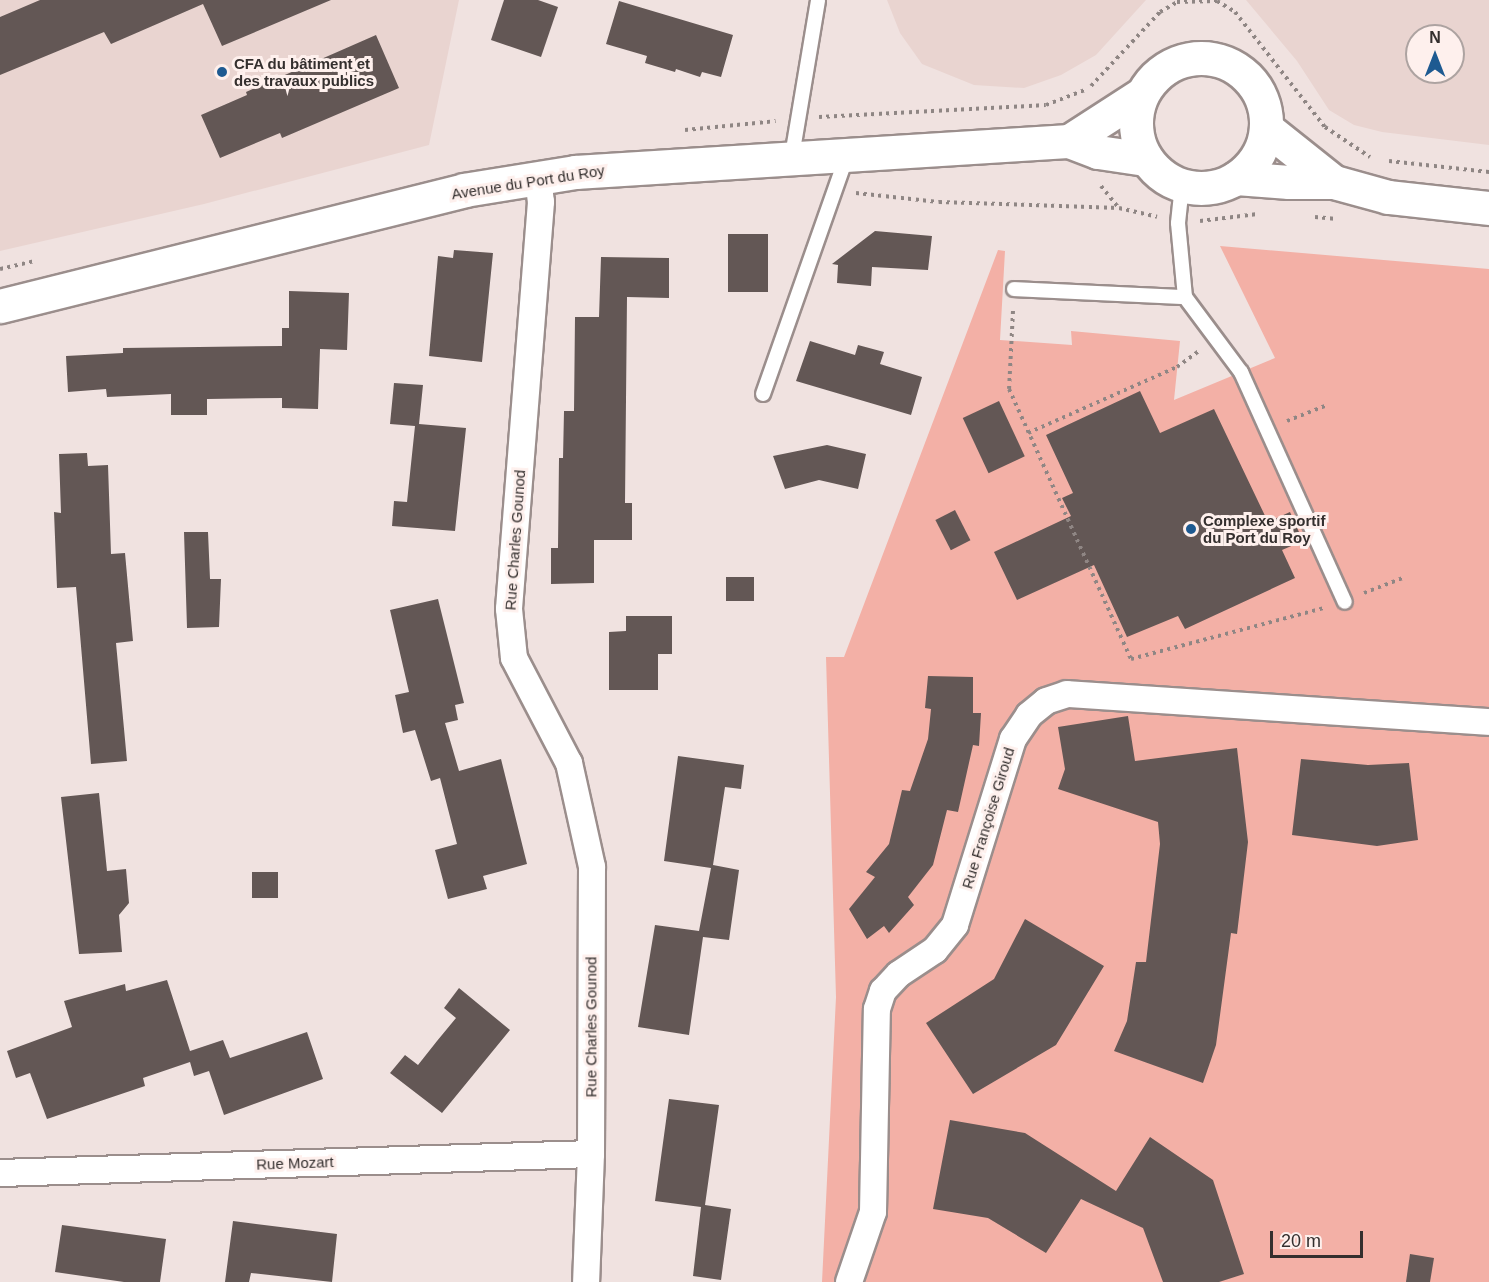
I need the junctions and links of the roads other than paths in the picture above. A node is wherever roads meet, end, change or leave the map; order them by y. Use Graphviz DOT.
graph roads {
  1 [pos="818,0"];
  2 [pos="1142,94"];
  3 [pos="1266,128"];
  4 [pos="1069,141"];
  5 [pos="848,153"];
  6 [pos="792,156"];
  7 [pos="1146,159"];
  8 [pos="538,178"];
  9 [pos="1236,178"];
  10 [pos="1334,182"];
  11 [pos="1182,186"];
  12 [pos="1489,207"];
  13 [pos="1014,289"];
  14 [pos="1185,297"];
  15 [pos="0,306"];
  16 [pos="763,394"];
  17 [pos="1345,602"];
  18 [pos="1489,722"];
  19 [pos="591,1154"];
  20 [pos="0,1173"];
  21 [pos="586,1282"];
  22 [pos="849,1282"];
  1 -- 6 [label="lane"];
  2 -- 3 [label="street, Avenue du Port du Roy"];
  2 -- 4 [label="street, Avenue du Port du Roy"];
  2 -- 7 [label="street, Avenue du Port du Roy"];
  3 -- 9 [label="street"];
  3 -- 10 [label="street"];
  4 -- 5 [label="street, Avenue du Port du Roy"];
  4 -- 7 [label="street, Avenue du Port du Roy"];
  5 -- 6 [label="street, Avenue du Port du Roy"];
  5 -- 16 [label="lane"];
  6 -- 8 [label="street, Avenue du Port du Roy"];
  7 -- 11 [label="street, Avenue du Port du Roy"];
  8 -- 15 [label="street, Avenue du Port du Roy"];
  8 -- 19 [label="street, Rue Charles Gounod"];
  9 -- 10 [label="street"];
  9 -- 11 [label="street"];
  10 -- 12 [label="street"];
  11 -- 14 [label="lane"];
  13 -- 14 [label="lane"];
  14 -- 17 [label="lane"];
  18 -- 22 [label="street, Rue Françoise Giroud"];
  19 -- 20 [label="street, Rue Mozart"];
  19 -- 21 [label="street, Rue Charles Gounod"];
}
